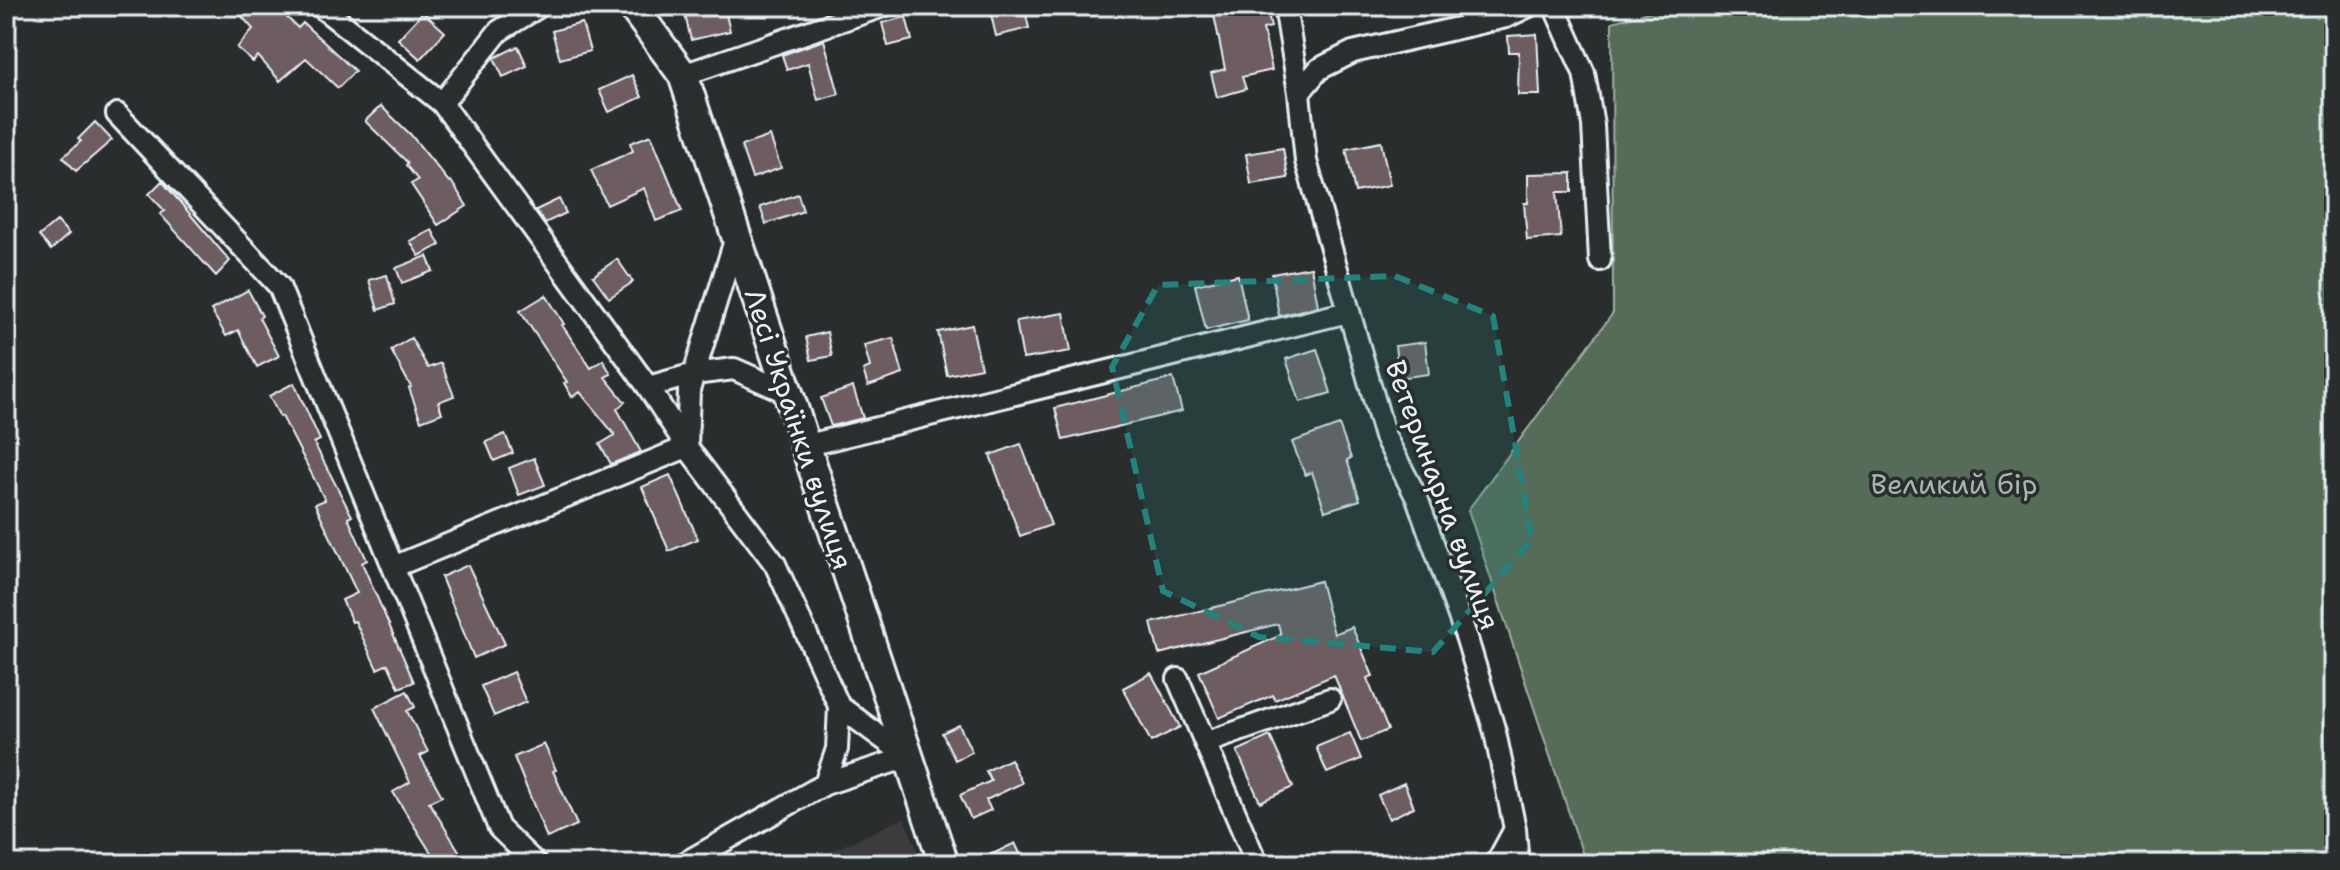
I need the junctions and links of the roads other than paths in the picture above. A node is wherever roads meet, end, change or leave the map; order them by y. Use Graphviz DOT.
graph roads {
  1 [pos="320,6"];
  2 [pos="540,6"];
  3 [pos="632,6"];
  4 [pos="883,6"];
  5 [pos="1285,6"];
  6 [pos="1529,6"];
  7 [pos="1554,6"];
  8 [pos="683,75"];
  9 [pos="1299,93"];
  10 [pos="442,103"];
  11 [pos="117,114"];
  12 [pos="736,237"];
  13 [pos="1600,260"];
  14 [pos="1348,312"];
  15 [pos="694,374"];
  16 [pos="648,387"];
  17 [pos="786,392"];
  18 [pos="804,446"];
  19 [pos="687,447"];
  20 [pos="393,567"];
  21 [pos="1178,679"];
  22 [pos="1330,699"];
  23 [pos="839,706"];
  24 [pos="1205,743"];
  25 [pos="908,757"];
  26 [pos="825,784"];
  27 [pos="1515,829"];
  28 [pos="536,864"];
  29 [pos="683,864"];
  30 [pos="944,864"];
  31 [pos="1257,864"];
  32 [pos="1496,864"];
  33 [pos="1518,864"];
  1 -- 10 [label="street"];
  2 -- 10 [label="street"];
  3 -- 8 [label="street, Лесі Українки вулиця"];
  4 -- 8 [label="street"];
  5 -- 9 [label="street, Ветеринарна вулиця"];
  6 -- 9 [label="street"];
  7 -- 13 [label="street"];
  8 -- 12 [label="street, Лесі Українки вулиця"];
  9 -- 14 [label="street, Ветеринарна вулиця"];
  10 -- 16 [label="street"];
  11 -- 20 [label="street"];
  12 -- 15 [label="street"];
  12 -- 17 [label="street, Лесі Українки вулиця"];
  14 -- 18 [label="street"];
  14 -- 27 [label="street, Ветеринарна вулиця"];
  15 -- 16 [label="street"];
  15 -- 17 [label="street"];
  15 -- 19 [label="street"];
  16 -- 19 [label="street"];
  17 -- 18 [label="street, Лесі Українки вулиця"];
  18 -- 25 [label="street, Лесі Українки вулиця"];
  19 -- 20 [label="street"];
  19 -- 23 [label="street"];
  20 -- 28 [label="street"];
  21 -- 24 [label="street"];
  22 -- 24 [label="street"];
  23 -- 25 [label="street"];
  23 -- 26 [label="street"];
  24 -- 31 [label="street"];
  25 -- 26 [label="street"];
  25 -- 30 [label="street, Лесі Українки вулиця"];
  26 -- 29 [label="street"];
  27 -- 32 [label="street"];
  27 -- 33 [label="street, Ветеринарна вулиця"];
}
